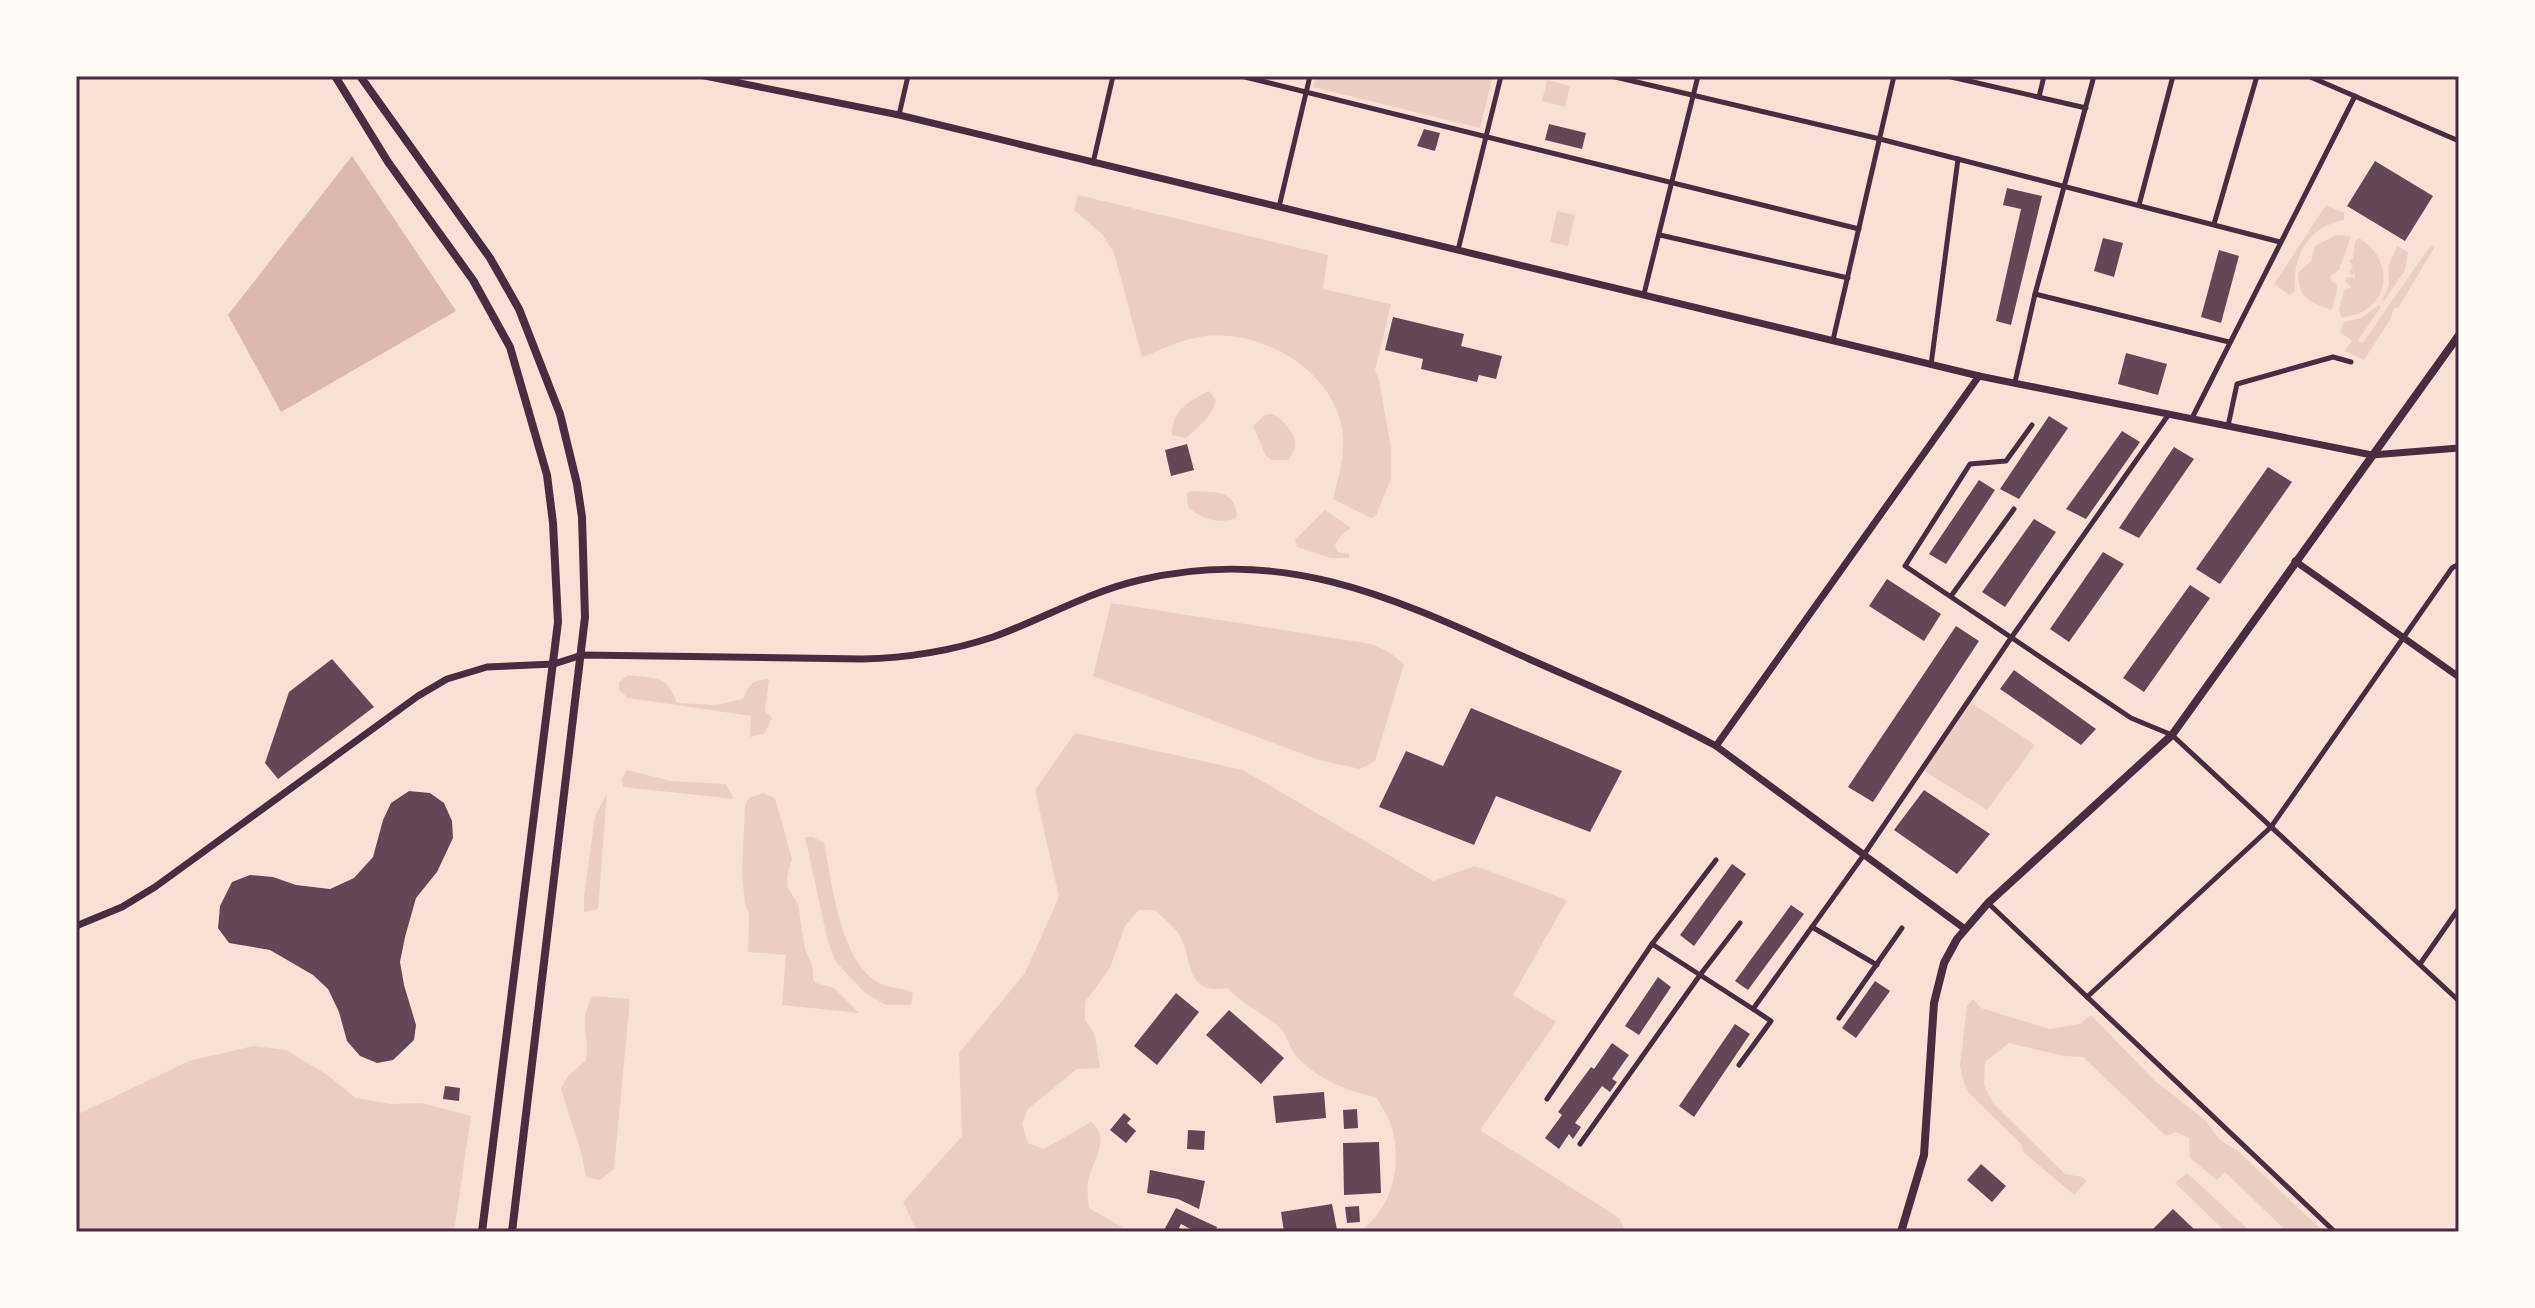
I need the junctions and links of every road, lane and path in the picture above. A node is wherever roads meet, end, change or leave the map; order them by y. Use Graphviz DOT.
graph roads {
  1 [pos="335,76"];
  2 [pos="360,76"];
  3 [pos="705,76"];
  4 [pos="718,76"];
  5 [pos="908,76"];
  6 [pos="1113,76"];
  7 [pos="1241,76"];
  8 [pos="1310,76"];
  9 [pos="1501,76"];
  10 [pos="1611,76"];
  11 [pos="1698,76"];
  12 [pos="1894,76"];
  13 [pos="1947,76"];
  14 [pos="2044,76"];
  15 [pos="2094,76"];
  16 [pos="2173,76"];
  17 [pos="2257,76"];
  18 [pos="2308,76"];
  19 [pos="729,81"];
  20 [pos="1307,92"];
  21 [pos="2355,96"];
  22 [pos="1693,97"];
  23 [pos="2039,97"];
  24 [pos="2086,108"];
  25 [pos="899,115"];
  26 [pos="1486,138"];
  27 [pos="1880,139"];
  28 [pos="2459,141"];
  29 [pos="1958,159"];
  30 [pos="1093,163"];
  31 [pos="1672,182"];
  32 [pos="2064,185"];
  33 [pos="2139,205"];
  34 [pos="1279,207"];
  35 [pos="2214,224"];
  36 [pos="1859,229"];
  37 [pos="1660,235"];
  38 [pos="2280,242"];
  39 [pos="1458,250"];
  40 [pos="1848,278"];
  41 [pos="1644,294"];
  42 [pos="2035,294"];
  43 [pos="2459,335"];
  44 [pos="1833,340"];
  45 [pos="2229,342"];
  46 [pos="2351,362"];
  47 [pos="1931,365"];
  48 [pos="1979,376"];
  49 [pos="2015,382"];
  50 [pos="2169,413"];
  51 [pos="2192,418"];
  52 [pos="2032,425"];
  53 [pos="2228,426"];
  54 [pos="2459,448"];
  55 [pos="2372,455"];
  56 [pos="2014,509"];
  57 [pos="2295,561"];
  58 [pos="2459,564"];
  59 [pos="1951,596"];
  60 [pos="2011,638"];
  61 [pos="2404,639"];
  62 [pos="582,655"];
  63 [pos="554,664"];
  64 [pos="2459,677"];
  65 [pos="2172,735"];
  66 [pos="1716,746"];
  67 [pos="2271,827"];
  68 [pos="1863,856"];
  69 [pos="1716,860"];
  70 [pos="1988,903"];
  71 [pos="2459,908"];
  72 [pos="1740,923"];
  73 [pos="76,926"];
  74 [pos="1812,927"];
  75 [pos="1902,928"];
  76 [pos="1965,929"];
  77 [pos="1652,944"];
  78 [pos="2420,964"];
  79 [pos="1877,965"];
  80 [pos="1700,975"];
  81 [pos="2087,997"];
  82 [pos="2459,1001"];
  83 [pos="1753,1009"];
  84 [pos="1839,1018"];
  85 [pos="1739,1065"];
  86 [pos="1547,1099"];
  87 [pos="1580,1144"];
  88 [pos="482,1232"];
  89 [pos="512,1232"];
  90 [pos="1901,1232"];
  91 [pos="2335,1232"];
  1 -- 63 [label="main road"];
  2 -- 62 [label="main road"];
  3 -- 19 [label="street"];
  4 -- 19 [label="street"];
  5 -- 25 [label="street"];
  6 -- 30 [label="street"];
  7 -- 20 [label="street"];
  8 -- 20 [label="street"];
  9 -- 26 [label="street"];
  10 -- 22 [label="street"];
  11 -- 22 [label="street"];
  12 -- 27 [label="street"];
  13 -- 23 [label="street"];
  14 -- 23 [label="street"];
  15 -- 24 [label="street"];
  16 -- 33 [label="street"];
  17 -- 35 [label="street"];
  18 -- 21 [label="street"];
  19 -- 25 [label="street"];
  20 -- 26 [label="street"];
  20 -- 34 [label="street"];
  21 -- 28 [label="street"];
  21 -- 38 [label="street"];
  22 -- 27 [label="street"];
  22 -- 31 [label="street"];
  23 -- 24 [label="street"];
  24 -- 32 [label="street"];
  25 -- 30 [label="street"];
  26 -- 31 [label="street"];
  26 -- 39 [label="street"];
  27 -- 29 [label="street"];
  27 -- 36 [label="street"];
  29 -- 32 [label="street"];
  29 -- 47 [label="street"];
  30 -- 34 [label="street"];
  31 -- 36 [label="street"];
  31 -- 37 [label="street"];
  32 -- 33 [label="street"];
  32 -- 42 [label="street"];
  33 -- 35 [label="street"];
  34 -- 39 [label="street"];
  35 -- 38 [label="street"];
  36 -- 40 [label="street"];
  37 -- 40 [label="street"];
  37 -- 41 [label="street"];
  38 -- 45 [label="street"];
  39 -- 41 [label="street"];
  40 -- 44 [label="street"];
  41 -- 44 [label="street"];
  42 -- 45 [label="street"];
  42 -- 49 [label="street"];
  43 -- 55 [label="main road"];
  44 -- 47 [label="street"];
  45 -- 51 [label="street"];
  46 -- 53 [label="street"];
  47 -- 48 [label="street"];
  48 -- 49 [label="street"];
  48 -- 66 [label="street"];
  49 -- 50 [label="street"];
  50 -- 51 [label="street"];
  50 -- 60 [label="street"];
  51 -- 53 [label="street"];
  52 -- 59 [label="street"];
  53 -- 55 [label="street"];
  54 -- 55 [label="street"];
  55 -- 57 [label="main road"];
  56 -- 59 [label="street"];
  57 -- 61 [label="street"];
  57 -- 65 [label="main road"];
  58 -- 61 [label="street"];
  59 -- 60 [label="street"];
  60 -- 65 [label="street"];
  60 -- 68 [label="street"];
  61 -- 64 [label="street"];
  61 -- 67 [label="street"];
  62 -- 63 [label="street"];
  62 -- 66 [label="street"];
  62 -- 89 [label="main road"];
  63 -- 73 [label="street"];
  63 -- 88 [label="main road"];
  65 -- 67 [label="street"];
  65 -- 70 [label="main road"];
  66 -- 68 [label="street"];
  67 -- 78 [label="street"];
  67 -- 81 [label="street"];
  68 -- 74 [label="street"];
  68 -- 76 [label="street"];
  69 -- 77 [label="street"];
  70 -- 76 [label="main road"];
  70 -- 81 [label="street"];
  71 -- 78 [label="street"];
  72 -- 80 [label="street"];
  74 -- 79 [label="street"];
  74 -- 83 [label="street"];
  75 -- 79 [label="street"];
  76 -- 90 [label="main road"];
  77 -- 80 [label="street"];
  77 -- 86 [label="street"];
  78 -- 82 [label="street"];
  79 -- 84 [label="street"];
  80 -- 83 [label="street"];
  80 -- 87 [label="street"];
  81 -- 91 [label="street"];
  83 -- 85 [label="street"];
}
